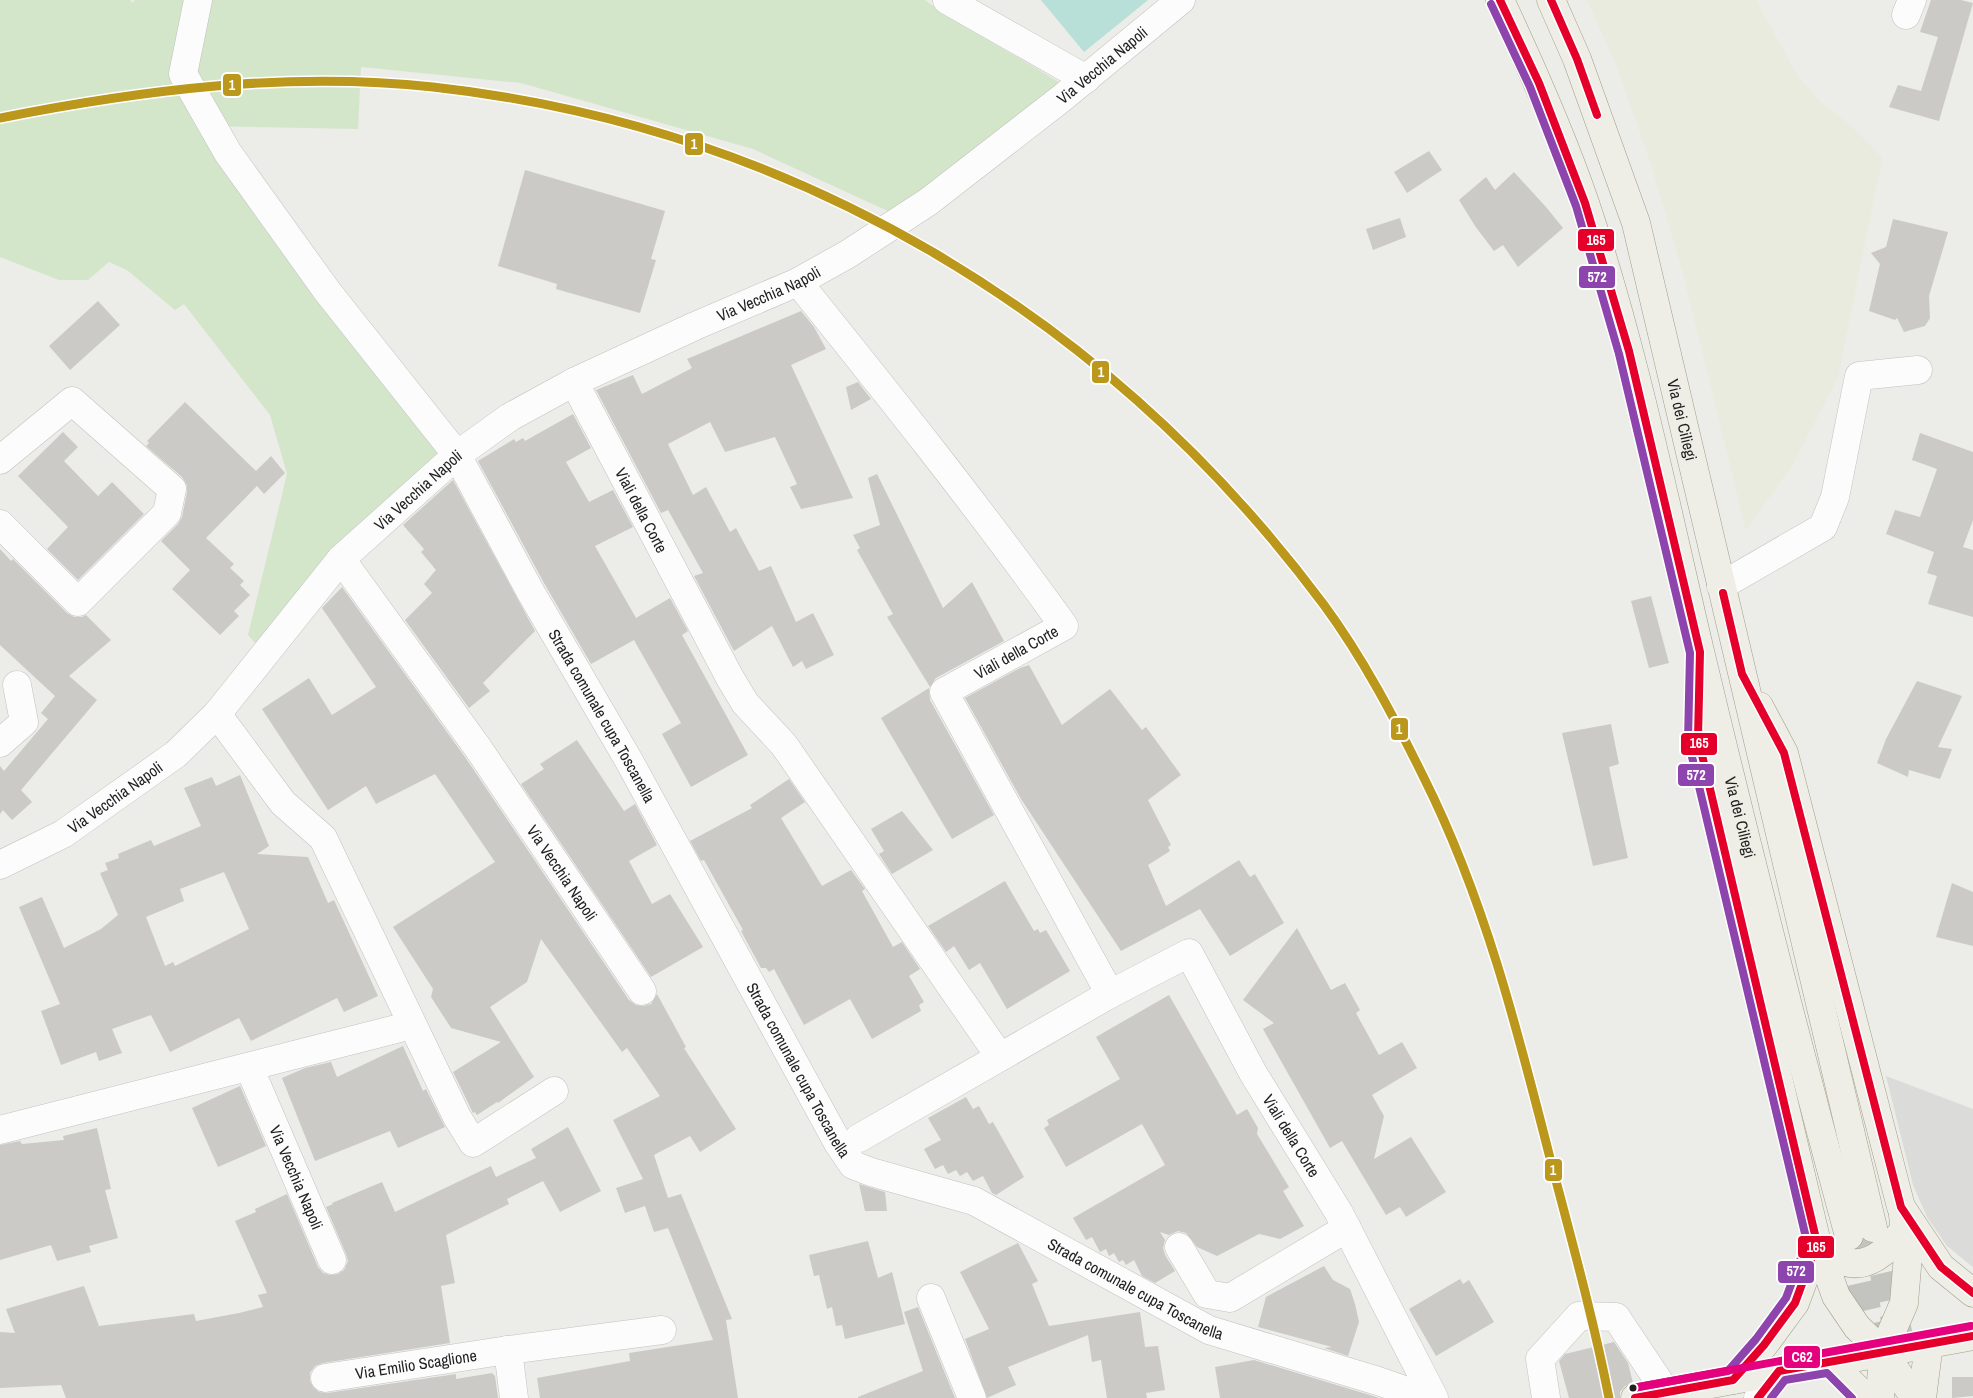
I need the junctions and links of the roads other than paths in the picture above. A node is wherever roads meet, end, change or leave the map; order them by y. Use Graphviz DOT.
graph roads {
  1 [pos="198,0"];
  2 [pos="947,0"];
  3 [pos="1181,0"];
  4 [pos="1500,0"];
  5 [pos="1551,0"];
  6 [pos="1086,78"];
  7 [pos="798,282"];
  8 [pos="1918,370"];
  9 [pos="574,382"];
  10 [pos="457,455"];
  11 [pos="0,460"];
  12 [pos="0,524"];
  13 [pos="341,559"];
  14 [pos="1721,586"];
  15 [pos="1700,652"];
  16 [pos="1742,674"];
  17 [pos="17,685"];
  18 [pos="217,714"];
  19 [pos="0,743"];
  20 [pos="0,864"];
  21 [pos="642,991"];
  22 [pos="1110,994"];
  23 [pos="412,1025"];
  24 [pos="1000,1057"];
  25 [pos="249,1067"];
  26 [pos="554,1091"];
  27 [pos="0,1130"];
  28 [pos="859,1138"];
  29 [pos="1903,1217"];
  30 [pos="1347,1228"];
  31 [pos="1817,1243"];
  32 [pos="1179,1246"];
  33 [pos="332,1260"];
  34 [pos="1973,1293"];
  35 [pos="931,1298"];
  36 [pos="662,1330"];
  37 [pos="1973,1336"];
  38 [pos="1929,1344"];
  39 [pos="508,1350"];
  40 [pos="1883,1352"];
  41 [pos="1830,1362"];
  42 [pos="1779,1371"];
  43 [pos="325,1378"];
  44 [pos="1733,1380"];
  45 [pos="1666,1392"];
  46 [pos="514,1398"];
  47 [pos="972,1398"];
  48 [pos="1427,1398"];
  49 [pos="1434,1398"];
  50 [pos="1546,1398"];
  51 [pos="1635,1398"];
  52 [pos="1758,1398"];
  53 [pos="1866,1398"];
  54 [pos="1880,1398"];
  55 [pos="1915,1398"];
  56 [pos="1922,1398"];
  1 -- 10 [label="street, Strada comunale cupa Toscanella"];
  2 -- 6 [label="street"];
  3 -- 6 [label="street, Via Vecchia Napoli"];
  4 -- 15 [label="main road, Via dei Ciliegi"];
  5 -- 14 [label="main road, Via dei Ciliegi"];
  6 -- 7 [label="street, Via Vecchia Napoli"];
  7 -- 9 [label="street, Via Vecchia Napoli"];
  7 -- 22 [label="street, Viali della Corte"];
  8 -- 14 [label="street"];
  9 -- 10 [label="street, Via Vecchia Napoli"];
  9 -- 24 [label="street, Viali della Corte"];
  10 -- 13 [label="street, Via Vecchia Napoli"];
  10 -- 48 [label="street, Strada comunale cupa Toscanella"];
  11 -- 12 [label="street"];
  13 -- 18 [label="street, Via Vecchia Napoli"];
  13 -- 21 [label="street, Via Vecchia Napoli"];
  14 -- 16 [label="main road, Via dei Ciliegi"];
  15 -- 16 [label="main road, Via dei Ciliegi"];
  15 -- 31 [label="main road"];
  16 -- 29 [label="main road"];
  17 -- 19 [label="street"];
  18 -- 20 [label="street, Via Vecchia Napoli"];
  18 -- 23 [label="street"];
  22 -- 24 [label="street, Viali della Corte"];
  22 -- 30 [label="street, Viali della Corte"];
  23 -- 25 [label="street"];
  23 -- 26 [label="street"];
  24 -- 28 [label="street, Viali della Corte"];
  25 -- 27 [label="street"];
  25 -- 33 [label="street, Via Vecchia Napoli"];
  29 -- 31 [label="main road"];
  29 -- 34 [label="main road"];
  29 -- 40 [label="main road"];
  30 -- 32 [label="street"];
  30 -- 49 [label="street, Viali della Corte"];
  31 -- 40 [label="main road"];
  31 -- 44 [label="main road"];
  35 -- 47 [label="street"];
  36 -- 39 [label="street, Via Emilio Scaglione"];
  37 -- 38 [label="main road"];
  38 -- 40 [label="main road"];
  38 -- 56 [label="main road"];
  39 -- 43 [label="street, Via Emilio Scaglione"];
  39 -- 46 [label="street"];
  40 -- 41 [label="main road"];
  40 -- 54 [label="main road"];
  40 -- 55 [label="main road"];
  41 -- 42 [label="main road"];
  41 -- 53 [label="main road"];
  42 -- 44 [label="main road"];
  42 -- 52 [label="street"];
  44 -- 45 [label="main road"];
  45 -- 50 [label="street"];
  45 -- 51 [label="main road"];
}
